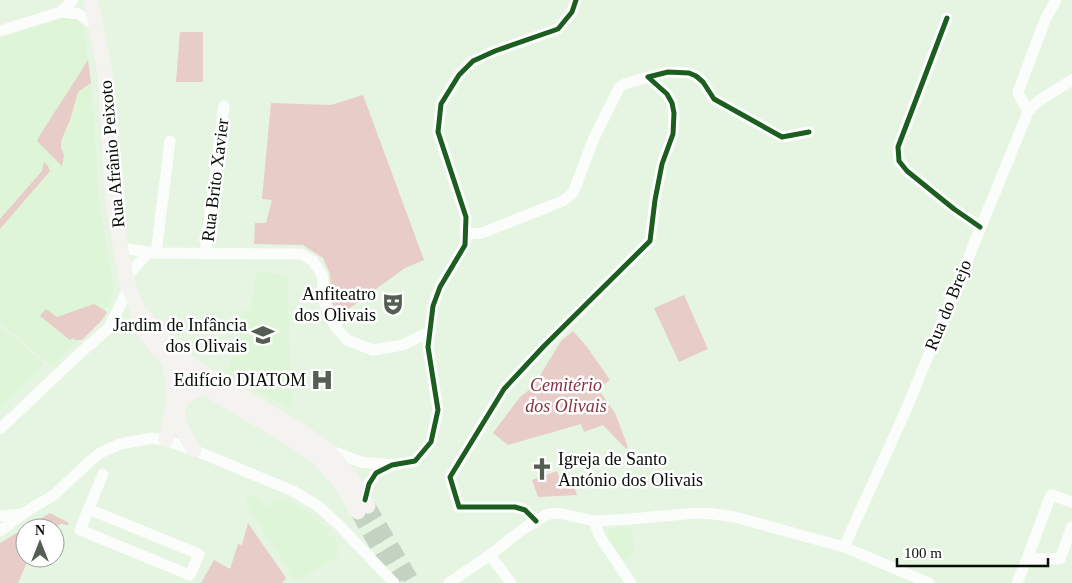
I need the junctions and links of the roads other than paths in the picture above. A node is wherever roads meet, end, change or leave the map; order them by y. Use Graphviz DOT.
graph roads {
  1 [pos="73,0"];
  2 [pos="91,0"];
  3 [pos="576,0"];
  4 [pos="1056,0"];
  5 [pos="61,12"];
  6 [pos="947,18"];
  7 [pos="96,27"];
  8 [pos="0,30"];
  9 [pos="648,77"];
  10 [pos="1072,80"];
  11 [pos="224,106"];
  12 [pos="1028,112"];
  13 [pos="809,132"];
  14 [pos="170,141"];
  15 [pos="980,227"];
  16 [pos="466,234"];
  17 [pos="120,248"];
  18 [pos="152,253"];
  19 [pos="205,254"];
  20 [pos="127,282"];
  21 [pos="137,307"];
  22 [pos="140,325"];
  23 [pos="109,328"];
  24 [pos="431,331"];
  25 [pos="169,361"];
  26 [pos="204,387"];
  27 [pos="0,429"];
  28 [pos="166,440"];
  29 [pos="327,449"];
  30 [pos="194,450"];
  31 [pos="392,465"];
  32 [pos="102,474"];
  33 [pos="1072,502"];
  34 [pos="364,506"];
  35 [pos="88,509"];
  36 [pos="24,513"];
  37 [pos="0,516"];
  38 [pos="536,521"];
  39 [pos="594,521"];
  40 [pos="1072,527"];
  41 [pos="0,531"];
  42 [pos="844,547"];
  43 [pos="490,555"];
  44 [pos="1026,559"];
  45 [pos="388,581"];
  46 [pos="449,583"];
  47 [pos="511,583"];
  48 [pos="631,583"];
  49 [pos="929,583"];
  50 [pos="1017,583"];
  1 -- 5 [label="street"];
  2 -- 7 [label="main road, Rua Afrânio Peixoto"];
  3 -- 16 [label="street"];
  4 -- 12 [label="street"];
  5 -- 7 [label="street"];
  5 -- 8 [label="street"];
  6 -- 15 [label="street"];
  7 -- 17 [label="main road, Rua Afrânio Peixoto"];
  9 -- 13 [label="street"];
  9 -- 16 [label="street"];
  9 -- 38 [label="street"];
  10 -- 12 [label="street, Rua do Brejo"];
  11 -- 19 [label="street, Rua Brito Xavier"];
  12 -- 15 [label="street, Rua do Brejo"];
  14 -- 18 [label="street"];
  15 -- 42 [label="street, Rua do Brejo"];
  16 -- 24 [label="street"];
  17 -- 18 [label="street"];
  17 -- 20 [label="main road, Rua Afrânio Peixoto"];
  18 -- 19 [label="street"];
  18 -- 20 [label="street"];
  19 -- 24 [label="street"];
  20 -- 21 [label="main road, Rua Afrânio Peixoto"];
  20 -- 23 [label="street"];
  21 -- 22 [label="main road, Rua Afrânio Peixoto"];
  21 -- 29 [label="main road, Rua Afrânio Peixoto"];
  22 -- 23 [label="street"];
  22 -- 25 [label="main road, Rua Afrânio Peixoto"];
  23 -- 27 [label="street"];
  24 -- 31 [label="street"];
  25 -- 26 [label="main road, Rua Afrânio Peixoto"];
  25 -- 28 [label="main road"];
  26 -- 30 [label="main road"];
  26 -- 34 [label="main road, Rua Afrânio Peixoto"];
  28 -- 30 [label="street"];
  28 -- 36 [label="street"];
  29 -- 31 [label="street"];
  29 -- 34 [label="main road, Rua Afrânio Peixoto"];
  30 -- 45 [label="street"];
  31 -- 34 [label="street"];
  32 -- 35 [label="street"];
  33 -- 44 [label="street"];
  35 -- 35 [label="street"];
  36 -- 37 [label="street"];
  36 -- 41 [label="street"];
  38 -- 39 [label="street"];
  38 -- 43 [label="street"];
  39 -- 42 [label="street"];
  39 -- 48 [label="street"];
  40 -- 44 [label="street"];
  42 -- 49 [label="street"];
  43 -- 46 [label="street"];
  43 -- 47 [label="street"];
  44 -- 50 [label="street"];
}
